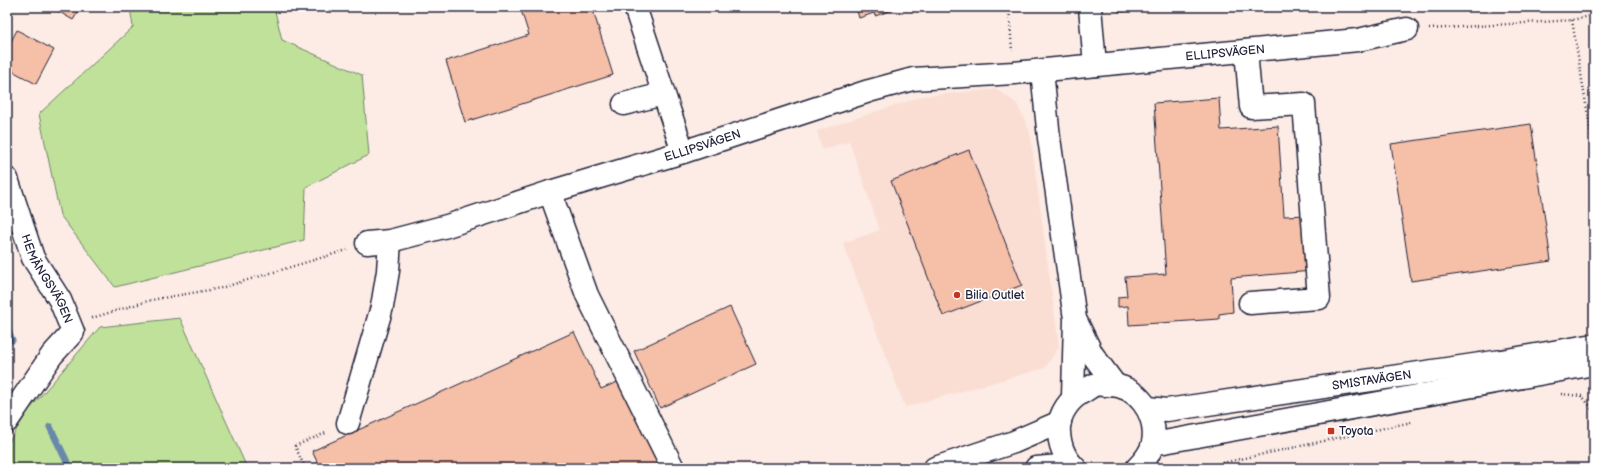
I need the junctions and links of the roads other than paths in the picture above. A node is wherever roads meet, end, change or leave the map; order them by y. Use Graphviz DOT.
graph roads {
  1 [pos="635,7"];
  2 [pos="1090,7"];
  3 [pos="1407,29"];
  4 [pos="1246,51"];
  5 [pos="1095,65"];
  6 [pos="1042,70"];
  7 [pos="664,94"];
  8 [pos="624,104"];
  9 [pos="683,152"];
  10 [pos="7,179"];
  11 [pos="550,192"];
  12 [pos="390,242"];
  13 [pos="367,243"];
  14 [pos="1250,303"];
  15 [pos="1075,319"];
  16 [pos="1594,346"];
  17 [pos="1594,364"];
  18 [pos="1115,385"];
  19 [pos="1073,397"];
  20 [pos="1148,408"];
  21 [pos="7,421"];
  22 [pos="1060,422"];
  23 [pos="348,423"];
  24 [pos="1153,444"];
  25 [pos="1073,466"];
  26 [pos="673,468"];
  27 [pos="934,468"];
  28 [pos="1036,468"];
  29 [pos="1137,468"];
  1 -- 7 [label="street"];
  2 -- 5 [label="street"];
  3 -- 4 [label="street, ELLIPSVÄGEN"];
  4 -- 5 [label="street, ELLIPSVÄGEN"];
  4 -- 14 [label="street"];
  5 -- 6 [label="street, ELLIPSVÄGEN"];
  6 -- 9 [label="street, ELLIPSVÄGEN"];
  6 -- 15 [label="street"];
  7 -- 8 [label="street"];
  7 -- 9 [label="street"];
  9 -- 11 [label="street, ELLIPSVÄGEN"];
  10 -- 21 [label="street, HEMÄNGSVÄGEN"];
  11 -- 12 [label="street, ELLIPSVÄGEN"];
  11 -- 26 [label="street"];
  12 -- 13 [label="street, ELLIPSVÄGEN"];
  12 -- 23 [label="street"];
  15 -- 18 [label="street"];
  15 -- 19 [label="street"];
  16 -- 20 [label="street, SMISTAVÄGEN"];
  17 -- 24 [label="street, SMISTAVÄGEN"];
  18 -- 19 [label="street"];
  18 -- 20 [label="street"];
  19 -- 22 [label="street"];
  20 -- 24 [label="street"];
  22 -- 25 [label="street"];
  22 -- 27 [label="street"];
  24 -- 29 [label="street"];
  25 -- 28 [label="street"];
}
